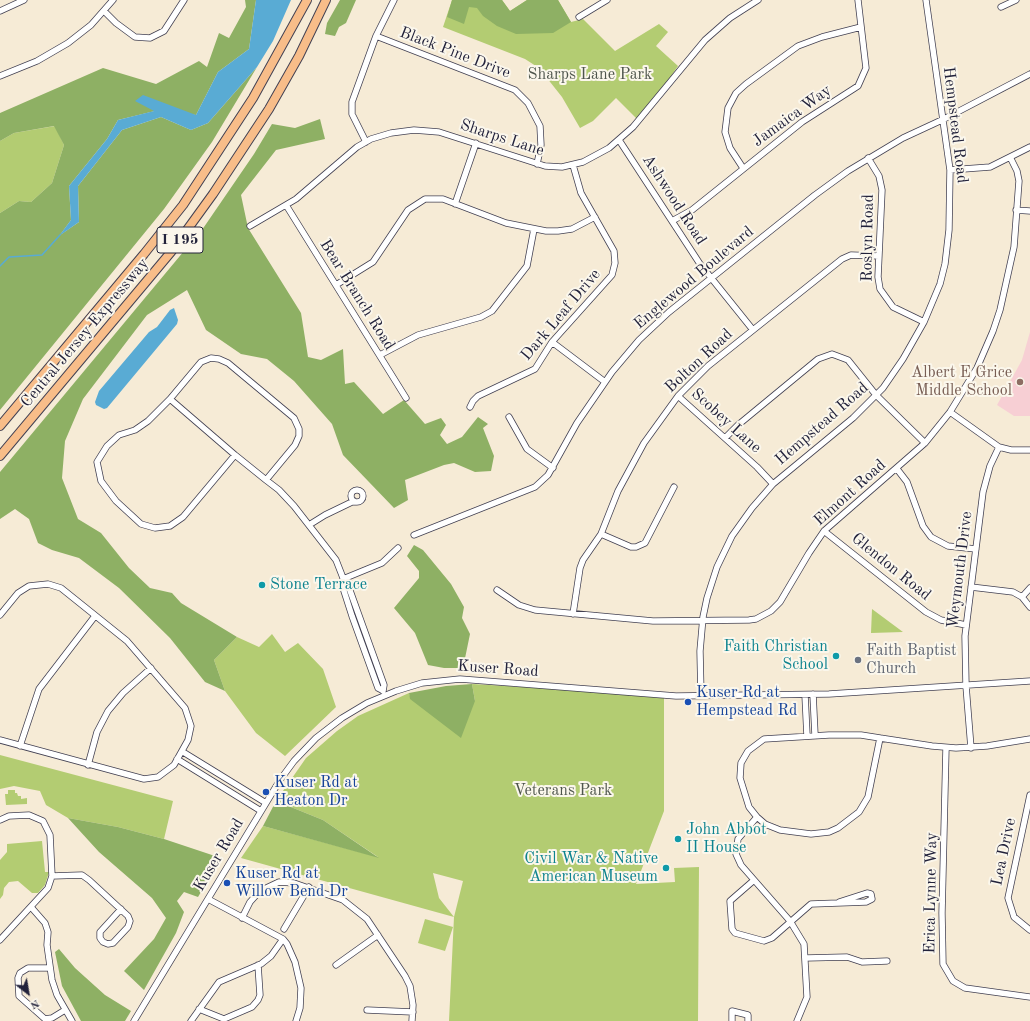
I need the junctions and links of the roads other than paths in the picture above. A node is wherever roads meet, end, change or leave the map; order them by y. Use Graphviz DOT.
graph roads {
  1 [pos="24,0"];
  2 [pos="113,0"];
  3 [pos="184,0"];
  4 [pos="307,0"];
  5 [pos="326,0"];
  6 [pos="394,0"];
  7 [pos="607,0"];
  8 [pos="758,0"];
  9 [pos="858,0"];
  10 [pos="926,0"];
  11 [pos="1016,0"];
  12 [pos="1001,7"];
  13 [pos="0,11"];
  14 [pos="104,11"];
  15 [pos="579,17"];
  16 [pos="861,27"];
  17 [pos="376,36"];
  18 [pos="1030,74"];
  19 [pos="0,76"];
  20 [pos="944,119"];
  21 [pos="619,140"];
  22 [pos="366,142"];
  23 [pos="476,143"];
  24 [pos="1030,147"];
  25 [pos="1010,157"];
  26 [pos="868,158"];
  27 [pos="537,164"];
  28 [pos="573,165"];
  29 [pos="743,168"];
  30 [pos="950,170"];
  31 [pos="455,204"];
  32 [pos="286,205"];
  33 [pos="1016,210"];
  34 [pos="1030,211"];
  35 [pos="594,217"];
  36 [pos="672,221"];
  37 [pos="250,226"];
  38 [pos="534,230"];
  39 [pos="879,256"];
  40 [pos="711,278"];
  41 [pos="336,285"];
  42 [pos="924,322"];
  43 [pos="753,330"];
  44 [pos="552,342"];
  45 [pos="380,355"];
  46 [pos="604,382"];
  47 [pos="876,395"];
  48 [pos="678,396"];
  49 [pos="170,398"];
  50 [pos="406,398"];
  51 [pos="470,407"];
  52 [pos="950,412"];
  53 [pos="509,416"];
  54 [pos="0,426"];
  55 [pos="725,438"];
  56 [pos="925,443"];
  57 [pos="999,447"];
  58 [pos="1030,450"];
  59 [pos="235,455"];
  60 [pos="0,456"];
  61 [pos="553,468"];
  62 [pos="897,469"];
  63 [pos="266,480"];
  64 [pos="773,484"];
  65 [pos="674,487"];
  66 [pos="354,501"];
  67 [pos="309,525"];
  68 [pos="824,531"];
  69 [pos="601,534"];
  70 [pos="414,535"];
  71 [pos="398,548"];
  72 [pos="976,549"];
  73 [pos="344,581"];
  74 [pos="971,587"];
  75 [pos="1030,588"];
  76 [pos="497,590"];
  77 [pos="1022,597"];
  78 [pos="1030,607"];
  79 [pos="573,614"];
  80 [pos="0,615"];
  81 [pos="95,616"];
  82 [pos="702,621"];
  83 [pos="966,625"];
  84 [pos="151,668"];
  85 [pos="1030,681"];
  86 [pos="966,686"];
  87 [pos="383,692"];
  88 [pos="813,694"];
  89 [pos="701,695"];
  90 [pos="805,695"];
  91 [pos="815,735"];
  92 [pos="807,736"];
  93 [pos="880,738"];
  94 [pos="0,740"];
  95 [pos="1030,740"];
  96 [pos="20,746"];
  97 [pos="946,748"];
  98 [pos="971,748"];
  99 [pos="183,752"];
  100 [pos="178,759"];
  101 [pos="88,765"];
  102 [pos="1030,795"];
  103 [pos="266,803"];
  104 [pos="261,811"];
  105 [pos="757,817"];
  106 [pos="0,820"];
  107 [pos="52,876"];
  108 [pos="753,881"];
  109 [pos="309,887"];
  110 [pos="208,899"];
  111 [pos="839,902"];
  112 [pos="31,907"];
  113 [pos="121,910"];
  114 [pos="242,918"];
  115 [pos="790,921"];
  116 [pos="284,929"];
  117 [pos="1030,930"];
  118 [pos="378,934"];
  119 [pos="0,940"];
  120 [pos="283,940"];
  121 [pos="806,958"];
  122 [pos="887,961"];
  123 [pos="258,965"];
  124 [pos="336,965"];
  125 [pos="50,968"];
  126 [pos="1030,998"];
  127 [pos="199,1009"];
  128 [pos="65,1010"];
  129 [pos="367,1010"];
  130 [pos="413,1012"];
  131 [pos="72,1021"];
  132 [pos="134,1021"];
  133 [pos="191,1021"];
  134 [pos="296,1021"];
  135 [pos="412,1021"];
  136 [pos="732,1021"];
  137 [pos="748,1021"];
  138 [pos="797,1021"];
  1 -- 13 [label="street"];
  2 -- 14 [label="street"];
  3 -- 14 [label="street"];
  4 -- 54 [label="highway, Central Jersey Expressway / I 195"];
  5 -- 60 [label="highway, Central Jersey Expressway / I 195"];
  6 -- 17 [label="street"];
  7 -- 15 [label="street"];
  8 -- 21 [label="street, Sharps Lane"];
  9 -- 16 [label="street, Jamaica Way"];
  10 -- 20 [label="street, Hempstead Road"];
  11 -- 12 [label="street"];
  14 -- 19 [label="street"];
  16 -- 29 [label="street, Jamaica Way"];
  16 -- 29 [label="street"];
  17 -- 22 [label="street"];
  17 -- 27 [label="street, Black Pine Drive"];
  18 -- 20 [label="street, Englewood Boulevard"];
  20 -- 26 [label="street, Englewood Boulevard"];
  20 -- 30 [label="street, Hempstead Road"];
  21 -- 28 [label="street, Sharps Lane"];
  21 -- 36 [label="street, Ashwood Road"];
  22 -- 23 [label="street, Sharps Lane"];
  22 -- 32 [label="street, Sharps Lane"];
  23 -- 27 [label="street, Sharps Lane"];
  23 -- 31 [label="street"];
  24 -- 25 [label="street"];
  25 -- 30 [label="street"];
  25 -- 33 [label="street, Elmont Road"];
  26 -- 39 [label="street, Roslyn Road"];
  26 -- 40 [label="street, Englewood Boulevard"];
  27 -- 28 [label="street, Sharps Lane"];
  28 -- 35 [label="street, Dark Leaf Drive"];
  29 -- 36 [label="street, Jamaica Way"];
  30 -- 42 [label="street, Hempstead Road"];
  31 -- 38 [label="street"];
  31 -- 41 [label="street"];
  32 -- 37 [label="street, Sharps Lane"];
  32 -- 41 [label="street, Bear Branch Road"];
  33 -- 34 [label="street"];
  33 -- 52 [label="street, Elmont Road"];
  35 -- 38 [label="street"];
  35 -- 44 [label="street, Dark Leaf Drive"];
  36 -- 40 [label="street, Ashwood Road"];
  38 -- 45 [label="street"];
  39 -- 42 [label="street, Roslyn Road"];
  39 -- 43 [label="street, Bolton Road"];
  40 -- 43 [label="street, Ashwood Road"];
  40 -- 46 [label="street, Englewood Boulevard"];
  41 -- 45 [label="street, Bear Branch Road"];
  42 -- 47 [label="street, Hempstead Road"];
  43 -- 48 [label="street, Bolton Road"];
  44 -- 46 [label="street"];
  44 -- 51 [label="street, Dark Leaf Drive"];
  45 -- 50 [label="street, Bear Branch Road"];
  46 -- 61 [label="street, Englewood Boulevard"];
  47 -- 55 [label="street"];
  47 -- 56 [label="street"];
  47 -- 64 [label="street, Hempstead Road"];
  48 -- 55 [label="street, Scobey Lane"];
  48 -- 69 [label="street, Bolton Road"];
  49 -- 59 [label="street"];
  49 -- 59 [label="street"];
  49 -- 63 [label="street"];
  52 -- 56 [label="street, Elmont Road"];
  52 -- 57 [label="street"];
  53 -- 61 [label="street"];
  55 -- 64 [label="street, Scobey Lane"];
  56 -- 62 [label="street, Elmont Road"];
  57 -- 58 [label="street"];
  57 -- 72 [label="street, Weymouth Drive"];
  59 -- 63 [label="street"];
  61 -- 70 [label="street, Englewood Boulevard"];
  62 -- 68 [label="street, Elmont Road"];
  62 -- 72 [label="street"];
  63 -- 67 [label="street"];
  64 -- 82 [label="street, Hempstead Road"];
  65 -- 69 [label="street"];
  66 -- 67 [label="street"];
  67 -- 73 [label="street"];
  68 -- 82 [label="street, Elmont Road"];
  68 -- 83 [label="street, Glendon Road"];
  69 -- 79 [label="street, Bolton Road"];
  71 -- 73 [label="street"];
  72 -- 74 [label="street, Weymouth Drive"];
  73 -- 87 [label="street"];
  74 -- 77 [label="street"];
  74 -- 83 [label="street, Weymouth Drive"];
  75 -- 77 [label="street"];
  76 -- 79 [label="street, Elmont Road"];
  77 -- 78 [label="street"];
  79 -- 82 [label="street, Elmont Road"];
  80 -- 81 [label="street"];
  81 -- 84 [label="street"];
  81 -- 96 [label="street"];
  82 -- 89 [label="street, Hempstead Road"];
  83 -- 86 [label="street, Weymouth Drive"];
  84 -- 99 [label="street"];
  84 -- 101 [label="street"];
  85 -- 86 [label="street, Kuser Road"];
  86 -- 88 [label="street, Kuser Road"];
  86 -- 98 [label="street, Weymouth Drive"];
  87 -- 89 [label="street, Kuser Road"];
  87 -- 103 [label="street, Kuser Road"];
  88 -- 90 [label="street, Kuser Road"];
  88 -- 91 [label="street"];
  89 -- 90 [label="street, Kuser Road"];
  90 -- 92 [label="street"];
  91 -- 92 [label="street"];
  91 -- 93 [label="street"];
  92 -- 105 [label="street"];
  93 -- 97 [label="street"];
  93 -- 105 [label="street"];
  94 -- 96 [label="street"];
  95 -- 98 [label="street"];
  96 -- 101 [label="street"];
  97 -- 98 [label="street"];
  97 -- 126 [label="street, Erica Lynne Way"];
  99 -- 100 [label="street"];
  99 -- 103 [label="street"];
  100 -- 101 [label="street"];
  100 -- 104 [label="street"];
  102 -- 117 [label="street, Lea Drive"];
  103 -- 104 [label="street, Kuser Road"];
  104 -- 110 [label="street, Kuser Road"];
  105 -- 108 [label="street"];
  106 -- 107 [label="street"];
  107 -- 112 [label="street"];
  107 -- 113 [label="street"];
  108 -- 115 [label="street"];
  108 -- 115 [label="street"];
  109 -- 114 [label="street"];
  109 -- 116 [label="street"];
  109 -- 118 [label="street"];
  110 -- 114 [label="street"];
  110 -- 132 [label="street, Kuser Road"];
  111 -- 111 [label="street"];
  111 -- 115 [label="street"];
  112 -- 119 [label="street"];
  112 -- 125 [label="street"];
  113 -- 113 [label="street"];
  114 -- 120 [label="street"];
  115 -- 121 [label="street"];
  118 -- 124 [label="street"];
  118 -- 130 [label="street"];
  120 -- 123 [label="street"];
  120 -- 134 [label="street"];
  121 -- 122 [label="street"];
  121 -- 138 [label="street"];
  123 -- 127 [label="street"];
  123 -- 127 [label="street"];
  125 -- 128 [label="street"];
  125 -- 128 [label="street"];
  127 -- 133 [label="street"];
  128 -- 131 [label="street"];
  129 -- 130 [label="street"];
  130 -- 135 [label="street"];
  136 -- 137 [label="street"];
}
